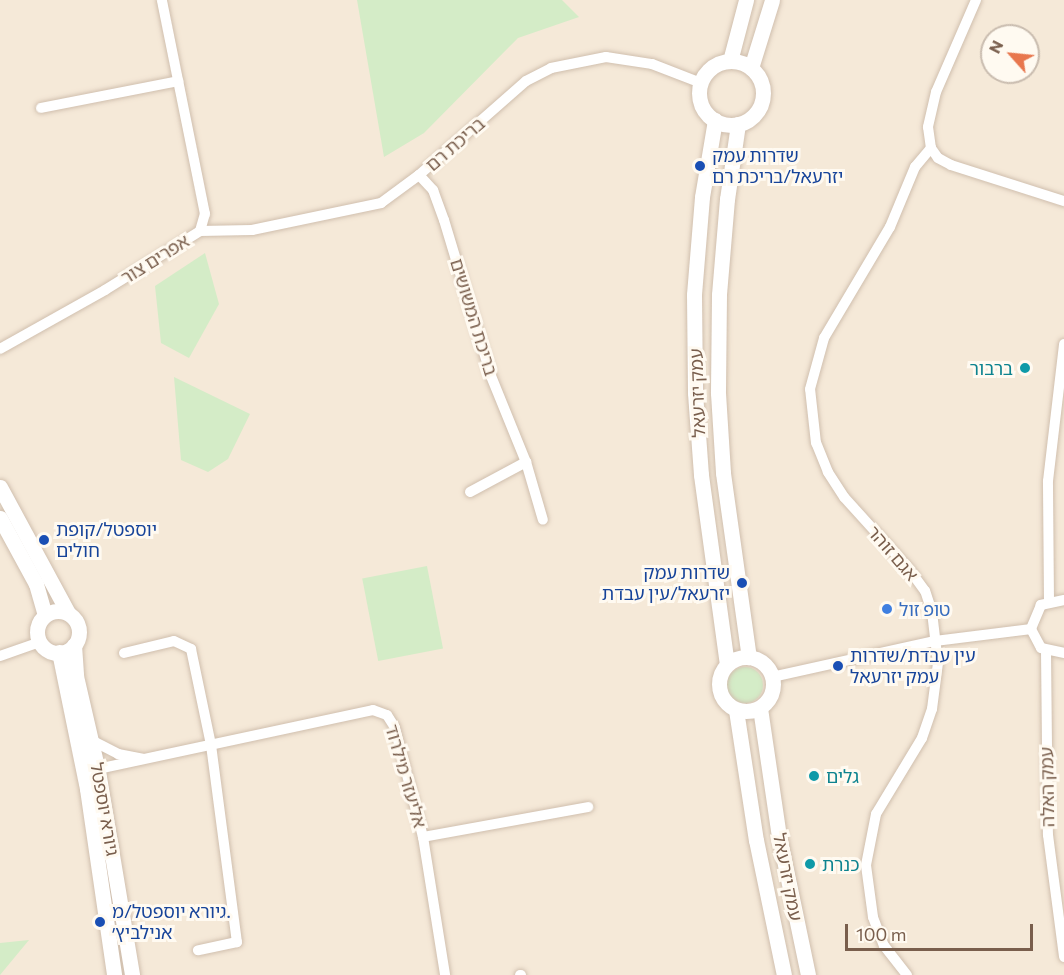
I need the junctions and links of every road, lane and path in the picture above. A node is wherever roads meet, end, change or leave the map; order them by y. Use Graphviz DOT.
graph roads {
  1 [pos="162,0"];
  2 [pos="746,0"];
  3 [pos="772,0"];
  4 [pos="976,0"];
  5 [pos="730,61"];
  6 [pos="751,68"];
  7 [pos="178,81"];
  8 [pos="701,83"];
  9 [pos="41,108"];
  10 [pos="715,120"];
  11 [pos="738,124"];
  12 [pos="931,148"];
  13 [pos="419,175"];
  14 [pos="1064,201"];
  15 [pos="200,231"];
  16 [pos="1064,344"];
  17 [pos="0,349"];
  18 [pos="526,462"];
  19 [pos="0,487"];
  20 [pos="470,492"];
  21 [pos="0,518"];
  22 [pos="543,520"];
  23 [pos="1064,600"];
  24 [pos="1049,601"];
  25 [pos="68,613"];
  26 [pos="45,615"];
  27 [pos="1031,629"];
  28 [pos="935,641"];
  29 [pos="40,642"];
  30 [pos="74,645"];
  31 [pos="1046,651"];
  32 [pos="59,652"];
  33 [pos="124,653"];
  34 [pos="1064,653"];
  35 [pos="0,656"];
  36 [pos="749,657"];
  37 [pos="727,664"];
  38 [pos="772,677"];
  39 [pos="760,708"];
  40 [pos="736,710"];
  41 [pos="93,741"];
  42 [pos="211,745"];
  43 [pos="146,759"];
  44 [pos="82,768"];
  45 [pos="98,771"];
  46 [pos="588,807"];
  47 [pos="423,837"];
  48 [pos="198,950"];
  49 [pos="1064,957"];
  50 [pos="114,975"];
  51 [pos="132,975"];
  52 [pos="445,975"];
  53 [pos="784,975"];
  54 [pos="808,975"];
  55 [pos="907,975"];
  1 -- 7 [label="street, אפרים צור"];
  2 -- 5 [label="main road"];
  3 -- 6 [label="main road"];
  4 -- 12 [label="street"];
  5 -- 6 [label="main road"];
  5 -- 8 [label="main road"];
  6 -- 11 [label="main road"];
  7 -- 9 [label="street"];
  7 -- 15 [label="street, אפרים צור"];
  8 -- 10 [label="main road"];
  8 -- 13 [label="street, בריכת רם"];
  10 -- 11 [label="main road"];
  10 -- 37 [label="main road, עמק יזרעאל"];
  11 -- 36 [label="main road, עמק יזרעאל"];
  12 -- 14 [label="street"];
  12 -- 28 [label="street, אגם זוהר"];
  13 -- 15 [label="street, בריכת רם"];
  13 -- 18 [label="street, בריכת המשושים"];
  15 -- 17 [label="street, אפרים צור"];
  16 -- 24 [label="street"];
  18 -- 20 [label="street"];
  18 -- 22 [label="street, בריכת המשושים"];
  19 -- 25 [label="main road"];
  21 -- 26 [label="main road"];
  23 -- 24 [label="street"];
  24 -- 27 [label="street"];
  25 -- 26 [label="main road"];
  25 -- 30 [label="main road"];
  26 -- 29 [label="main road"];
  27 -- 28 [label="street"];
  27 -- 31 [label="street"];
  28 -- 38 [label="street"];
  28 -- 55 [label="street, אגם זוהר"];
  29 -- 32 [label="main road"];
  29 -- 35 [label="street"];
  30 -- 32 [label="main road"];
  30 -- 41 [label="main road, גיורא יוספטל"];
  31 -- 34 [label="street"];
  31 -- 49 [label="street, עמק האלה"];
  32 -- 44 [label="main road, גיורא יוספטל"];
  33 -- 42 [label="street"];
  36 -- 37 [label="main road"];
  36 -- 38 [label="main road"];
  37 -- 40 [label="main road"];
  38 -- 39 [label="main road"];
  39 -- 40 [label="main road"];
  39 -- 54 [label="main road, עמק יזרעאל"];
  40 -- 53 [label="main road, עמק יזרעאל"];
  41 -- 43 [label="street, אליעזר מילרוד"];
  41 -- 45 [label="main road, גיורא יוספטל"];
  42 -- 43 [label="street, אליעזר מילרוד"];
  42 -- 47 [label="street, אליעזר מילרוד"];
  42 -- 48 [label="street"];
  43 -- 45 [label="street, אליעזר מילרוד"];
  44 -- 45 [label="street, אליעזר מילרוד"];
  44 -- 50 [label="main road, גיורא יוספטל"];
  45 -- 51 [label="main road, גיורא יוספטל"];
  46 -- 47 [label="street"];
  47 -- 52 [label="street, אליעזר מילרוד"];
}
